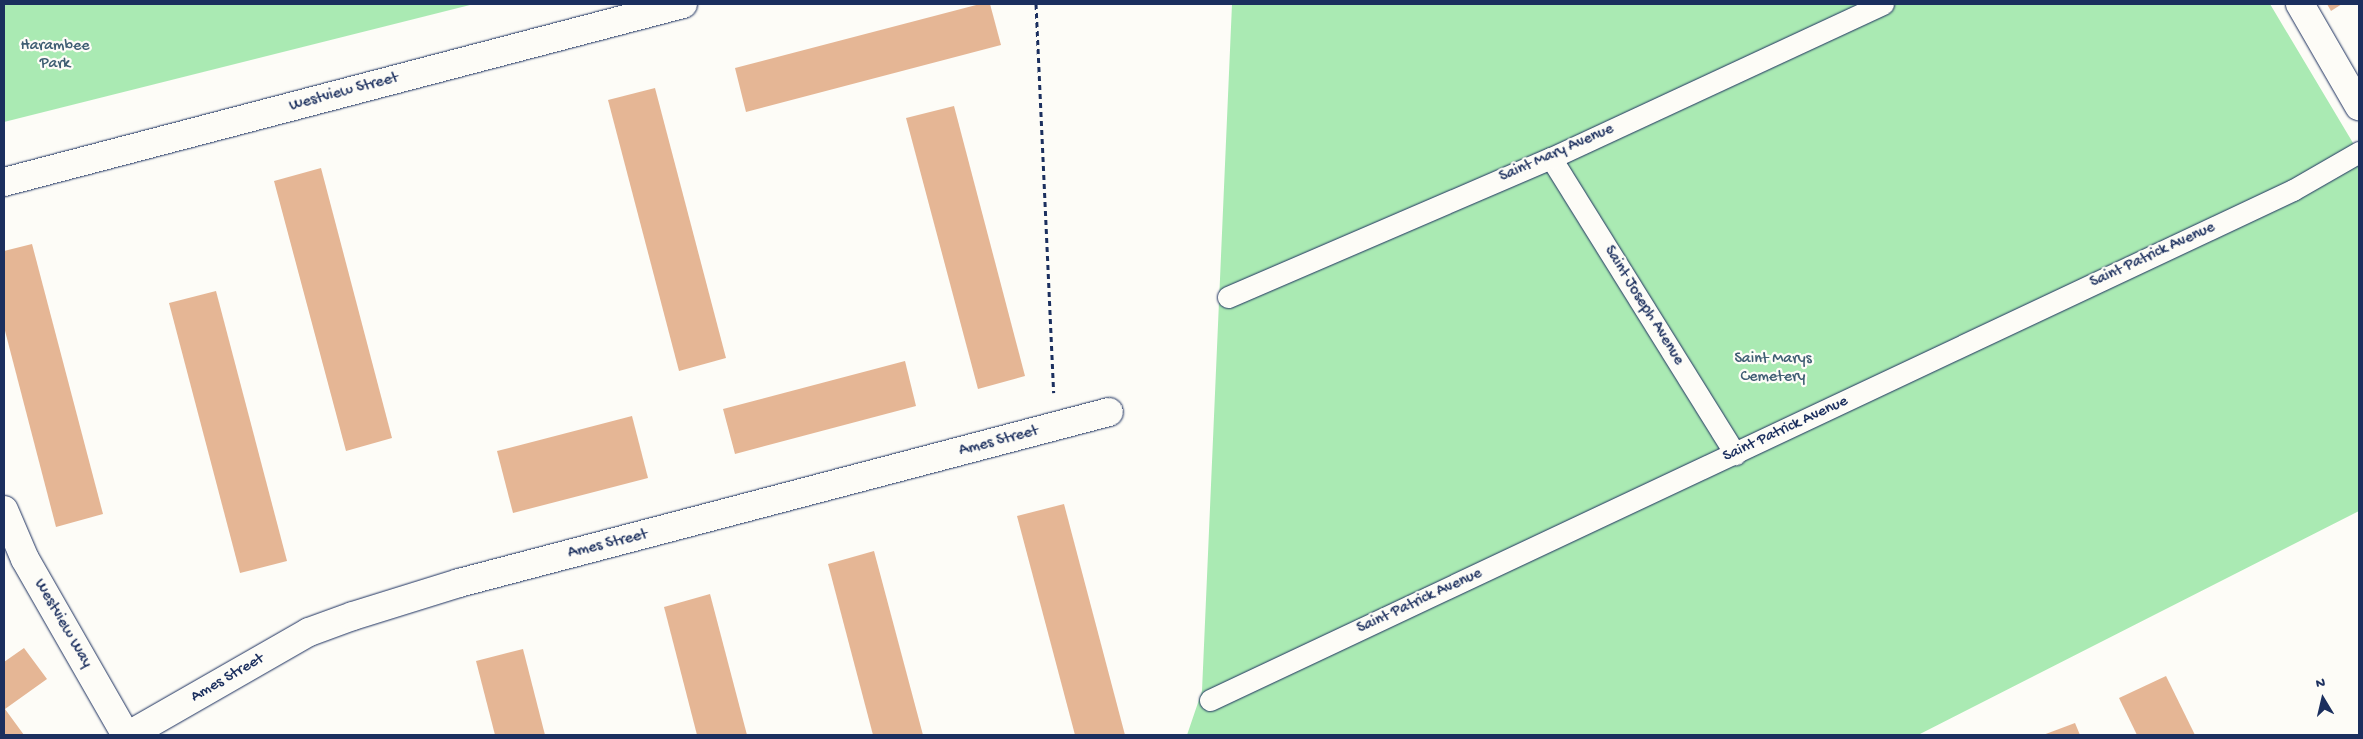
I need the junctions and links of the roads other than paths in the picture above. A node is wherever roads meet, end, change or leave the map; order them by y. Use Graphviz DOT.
graph roads {
  1 [pos="683,4"];
  2 [pos="1883,4"];
  3 [pos="2300,4"];
  4 [pos="2359,106"];
  5 [pos="2359,152"];
  6 [pos="1550,158"];
  7 [pos="4,182"];
  8 [pos="1228,297"];
  9 [pos="1109,412"];
  10 [pos="1735,454"];
  11 [pos="4,510"];
  12 [pos="1210,700"];
  13 [pos="128,735"];
  1 -- 7 [label="street, Westview Street"];
  2 -- 6 [label="lane, Saint Mary Avenue"];
  3 -- 4 [label="street"];
  5 -- 10 [label="lane, Saint Patrick Avenue"];
  6 -- 8 [label="lane, Saint Mary Avenue"];
  6 -- 10 [label="lane, Saint Joseph Avenue"];
  9 -- 13 [label="street, Ames Street"];
  10 -- 12 [label="lane, Saint Patrick Avenue"];
  11 -- 13 [label="street, Westview Way"];
}
